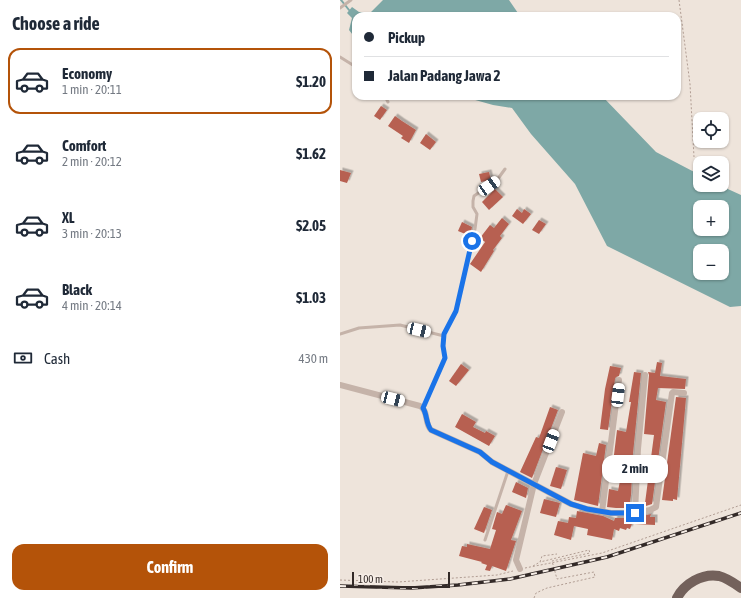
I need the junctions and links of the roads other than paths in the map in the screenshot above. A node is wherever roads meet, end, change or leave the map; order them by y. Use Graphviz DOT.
graph roads {
  1 [pos="350,0"];
  2 [pos="340,8"];
  3 [pos="340,57"];
  4 [pos="352,64"];
  5 [pos="505,169"];
  6 [pos="340,334"];
  7 [pos="444,336"];
  8 [pos="645,375"];
  9 [pos="619,380"];
  10 [pos="340,385"];
  11 [pos="684,393"];
  12 [pos="423,408"];
  13 [pos="562,412"];
  14 [pos="508,471"];
  15 [pos="534,484"];
  16 [pos="602,512"];
  17 [pos="635,513"];
  18 [pos="485,540"];
  19 [pos="520,569"];
  20 [pos="741,588"];
  21 [pos="676,598"];
  1 -- 2 [label="lane"];
  3 -- 4 [label="lane"];
  5 -- 7 [label="lane"];
  6 -- 7 [label="lane"];
  7 -- 12 [label="lane"];
  8 -- 17 [label="street"];
  9 -- 16 [label="street"];
  10 -- 12 [label="street"];
  11 -- 17 [label="street"];
  12 -- 14 [label="street"];
  13 -- 15 [label="street"];
  14 -- 15 [label="street"];
  14 -- 18 [label="lane"];
  15 -- 16 [label="street"];
  15 -- 19 [label="street"];
  16 -- 17 [label="street"];
  20 -- 21 [label="main road"];
}
